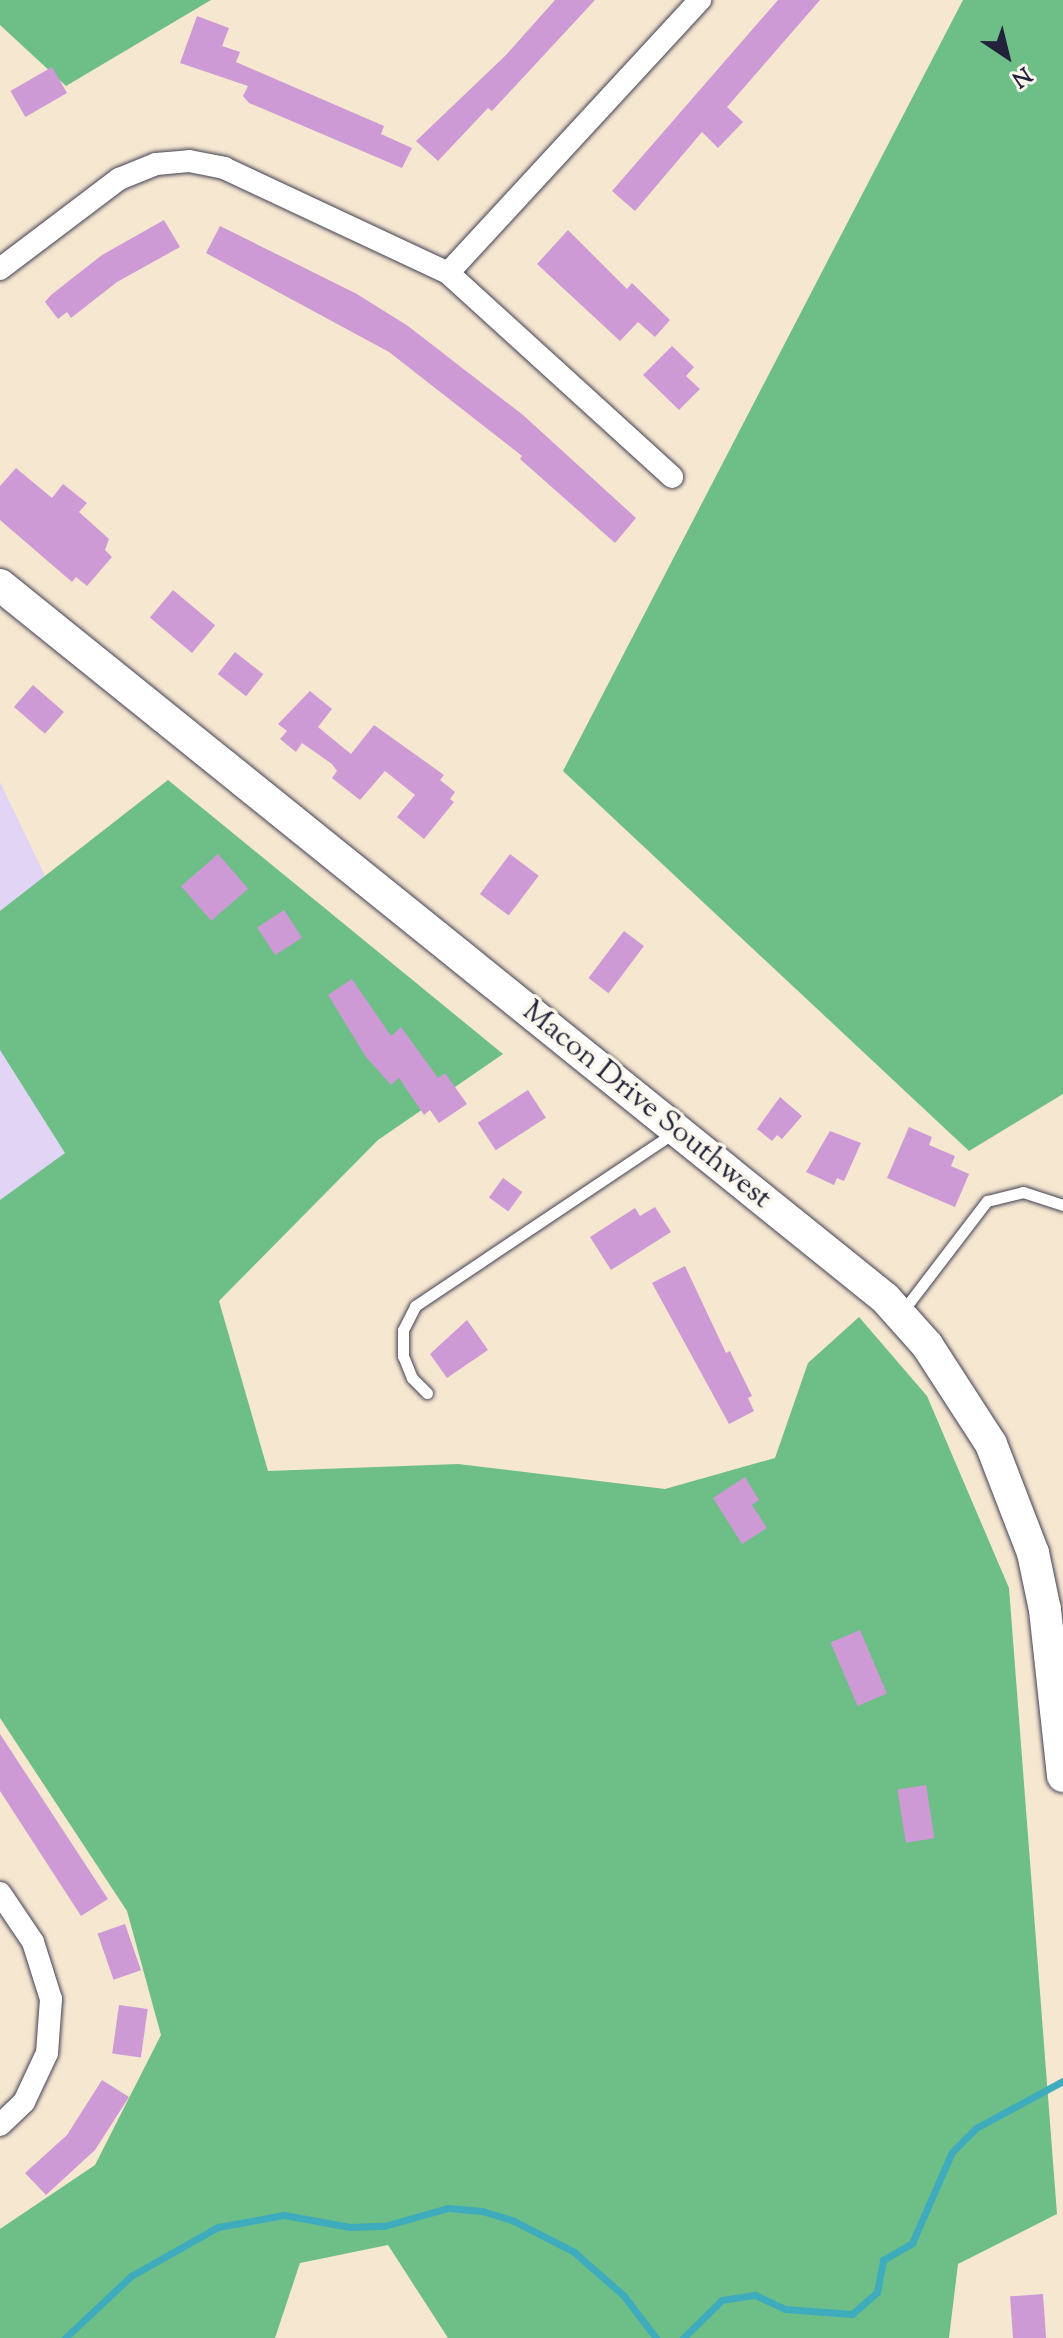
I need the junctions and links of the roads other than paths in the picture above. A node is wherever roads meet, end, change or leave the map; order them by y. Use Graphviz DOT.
graph roads {
  1 [pos="700,0"];
  2 [pos="0,269"];
  3 [pos="448,273"];
  4 [pos="672,477"];
  5 [pos="0,585"];
  6 [pos="677,1131"];
  7 [pos="1063,1205"];
  8 [pos="900,1315"];
  9 [pos="427,1393"];
  10 [pos="1063,1776"];
  11 [pos="0,1893"];
  12 [pos="0,2125"];
  1 -- 3 [label="street"];
  2 -- 3 [label="street"];
  3 -- 4 [label="street"];
  5 -- 6 [label="street, Macon Drive Southwest"];
  6 -- 8 [label="street, Macon Drive Southwest"];
  6 -- 9 [label="lane"];
  7 -- 8 [label="lane"];
  8 -- 10 [label="street, Macon Drive Southwest"];
  11 -- 12 [label="street"];
}
